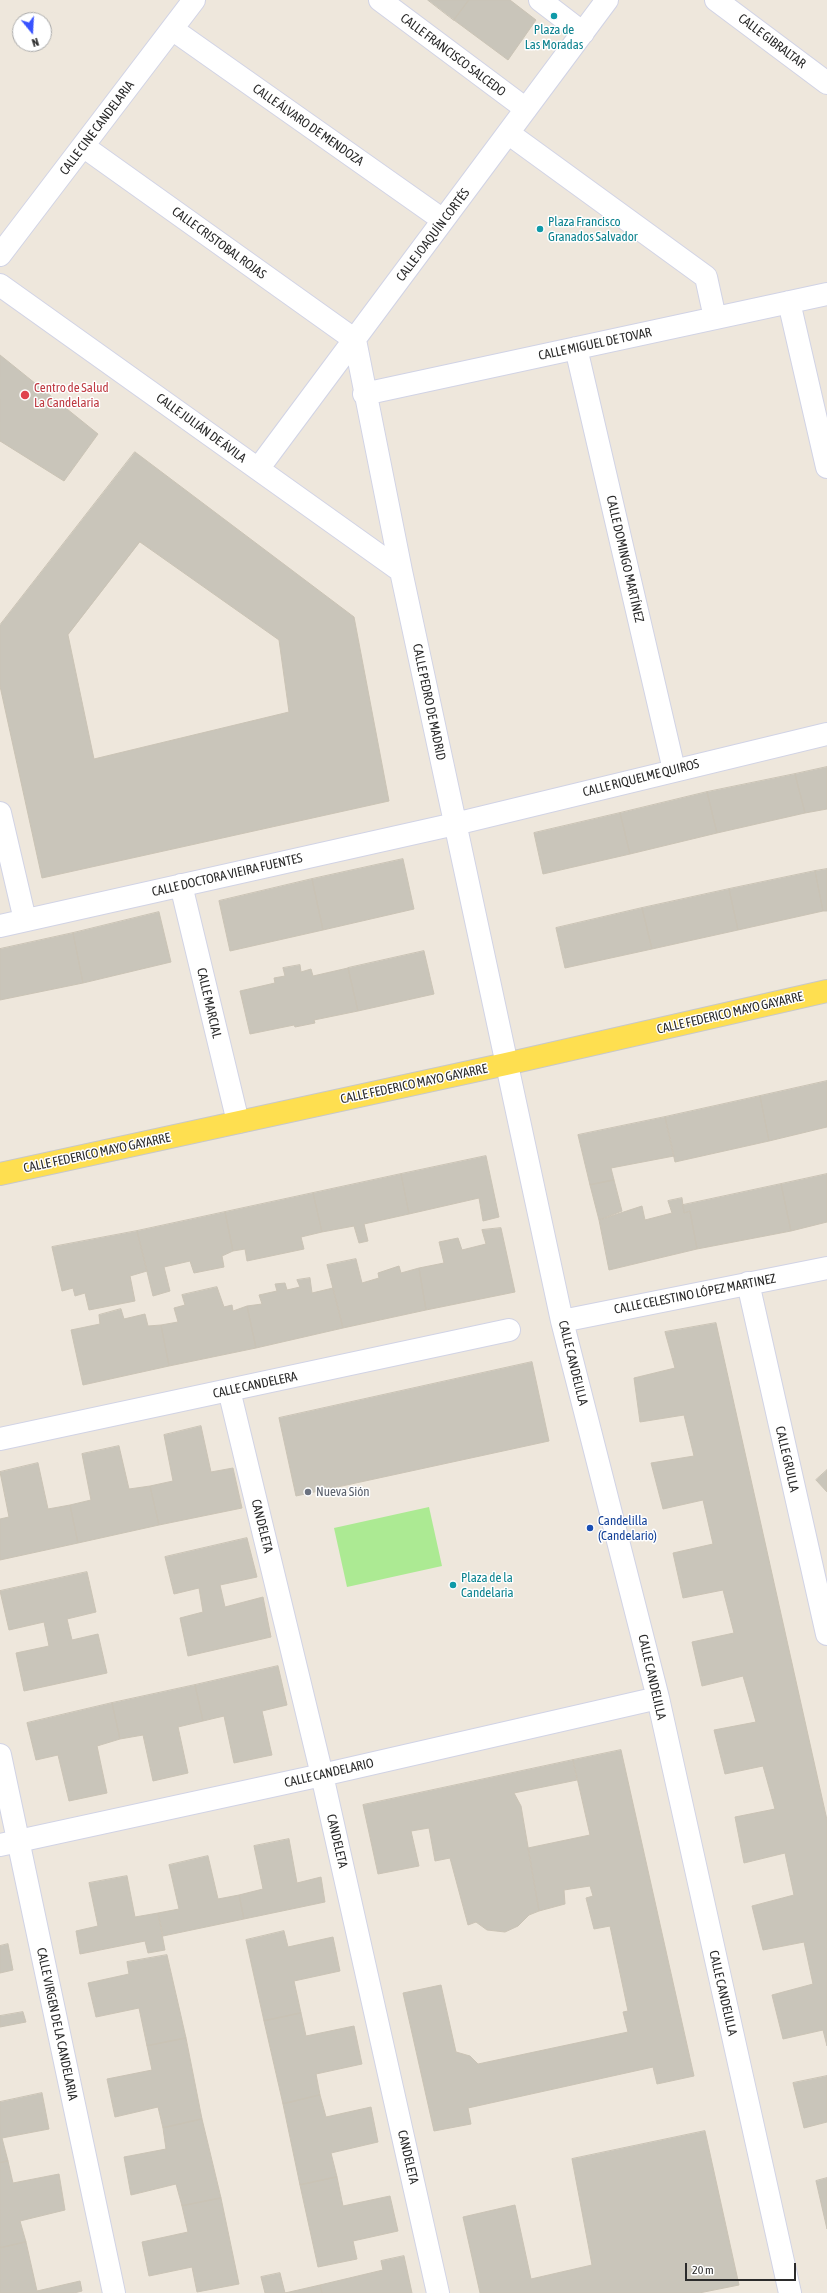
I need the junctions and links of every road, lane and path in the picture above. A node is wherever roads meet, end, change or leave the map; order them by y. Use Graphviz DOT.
graph roads {
  1 [pos="194,0"];
  2 [pos="380,0"];
  3 [pos="540,0"];
  4 [pos="607,0"];
  5 [pos="716,0"];
  6 [pos="172,29"];
  7 [pos="583,33"];
  8 [pos="827,83"];
  9 [pos="526,110"];
  10 [pos="508,133"];
  11 [pos="83,146"];
  12 [pos="443,220"];
  13 [pos="0,255"];
  14 [pos="0,285"];
  15 [pos="827,294"];
  16 [pos="789,302"];
  17 [pos="715,318"];
  18 [pos="354,340"];
  19 [pos="576,348"];
  20 [pos="364,394"];
  21 [pos="827,467"];
  22 [pos="258,469"];
  23 [pos="401,571"];
  24 [pos="827,734"];
  25 [pos="674,770"];
  26 [pos="0,813"];
  27 [pos="455,824"];
  28 [pos="181,885"];
  29 [pos="25,920"];
  30 [pos="0,926"];
  31 [pos="827,991"];
  32 [pos="506,1064"];
  33 [pos="238,1122"];
  34 [pos="0,1174"];
  35 [pos="827,1268"];
  36 [pos="748,1283"];
  37 [pos="562,1321"];
  38 [pos="509,1330"];
  39 [pos="229,1390"];
  40 [pos="0,1439"];
  41 [pos="827,1634"];
  42 [pos="658,1698"];
  43 [pos="0,1755"];
  44 [pos="322,1775"];
  45 [pos="9,1843"];
  46 [pos="114,2293"];
  47 [pos="438,2293"];
  48 [pos="790,2293"];
  1 -- 6 [label="street, CALLE CINE CANDELARIA"];
  2 -- 9 [label="street, CALLE FRANCISCO SALCEDO"];
  3 -- 7 [label="street"];
  4 -- 7 [label="street, CALLE JOAQUÍN CORTÉS"];
  5 -- 8 [label="street, CALLE GIBRALTAR"];
  6 -- 11 [label="street, CALLE CINE CANDELARIA"];
  6 -- 12 [label="street, CALLE ÁLVARO DE MENDOZA"];
  7 -- 9 [label="street, CALLE JOAQUÍN CORTÉS"];
  9 -- 10 [label="street, CALLE JOAQUÍN CORTÉS"];
  10 -- 12 [label="street, CALLE JOAQUÍN CORTÉS"];
  10 -- 17 [label="street"];
  11 -- 13 [label="street, CALLE CINE CANDELARIA"];
  11 -- 18 [label="street, CALLE CRISTOBAL ROJAS"];
  12 -- 18 [label="street, CALLE JOAQUÍN CORTÉS"];
  14 -- 22 [label="street, CALLE JULIÁN DE ÁVILA"];
  15 -- 16 [label="street, CALLE MIGUEL DE TOVAR"];
  16 -- 17 [label="street, CALLE MIGUEL DE TOVAR"];
  16 -- 21 [label="street"];
  17 -- 19 [label="street, CALLE MIGUEL DE TOVAR"];
  18 -- 20 [label="street, CALLE PEDRO DE MADRID"];
  18 -- 22 [label="street, CALLE JOAQUÍN CORTÉS"];
  19 -- 20 [label="street, CALLE MIGUEL DE TOVAR"];
  19 -- 25 [label="street, CALLE DOMINGO MARTÍNEZ"];
  20 -- 23 [label="street, CALLE PEDRO DE MADRID"];
  22 -- 23 [label="street, CALLE JULIÁN DE ÁVILA"];
  23 -- 27 [label="street, CALLE PEDRO DE MADRID"];
  24 -- 25 [label="street, CALLE RIQUELME QUIROS"];
  25 -- 27 [label="street, CALLE RIQUELME QUIROS"];
  26 -- 29 [label="street"];
  27 -- 28 [label="street, CALLE DOCTORA VIEIRA FUENTES"];
  27 -- 32 [label="street, CALLE PEDRO DE MADRID"];
  28 -- 29 [label="street, CALLE DOCTORA VIEIRA FUENTES"];
  28 -- 33 [label="street, CALLE MARCIAL"];
  29 -- 30 [label="street, CALLE DOCTORA VIEIRA FUENTES"];
  31 -- 32 [label="main road, CALLE FEDERICO MAYO GAYARRE"];
  32 -- 33 [label="main road, CALLE FEDERICO MAYO GAYARRE"];
  32 -- 37 [label="street, CALLE CANDELILLA"];
  33 -- 34 [label="main road, CALLE FEDERICO MAYO GAYARRE"];
  35 -- 36 [label="street, CALLE CELESTINO LÓPEZ MARTINEZ"];
  36 -- 37 [label="street, CALLE CELESTINO LÓPEZ MARTINEZ"];
  36 -- 41 [label="street, CALLE GRULLA"];
  37 -- 42 [label="street, CALLE CANDELILLA"];
  38 -- 39 [label="street, CALLE CANDELERA"];
  39 -- 40 [label="street, CALLE CANDELERA"];
  39 -- 44 [label="street, CANDELETA"];
  42 -- 44 [label="street, CALLE CANDELARIO"];
  42 -- 48 [label="street, CALLE CANDELILLA"];
  43 -- 45 [label="street, CALLE VIRGEN DE LA CANDELARIA"];
  44 -- 45 [label="street, CALLE CANDELARIO"];
  44 -- 47 [label="street, CANDELETA"];
  45 -- 46 [label="street, CALLE VIRGEN DE LA CANDELARIA"];
}
